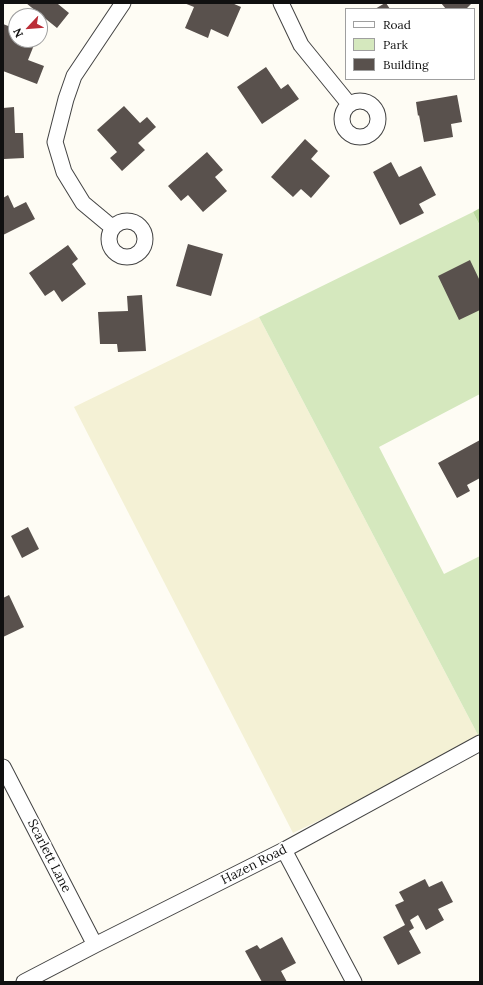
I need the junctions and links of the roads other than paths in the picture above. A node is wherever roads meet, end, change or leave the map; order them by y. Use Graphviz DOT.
graph roads {
  1 [pos="123,3"];
  2 [pos="281,3"];
  3 [pos="349,104"];
  4 [pos="113,228"];
  5 [pos="480,743"];
  6 [pos="3,767"];
  7 [pos="284,850"];
  8 [pos="95,945"];
  9 [pos="24,982"];
  10 [pos="354,982"];
  1 -- 4 [label="street"];
  2 -- 3 [label="street"];
  5 -- 7 [label="street, Hazen Road"];
  6 -- 8 [label="street, Scarlett Lane"];
  7 -- 8 [label="street, Hazen Road"];
  7 -- 10 [label="street"];
  8 -- 9 [label="street, Hazen Road"];
}
